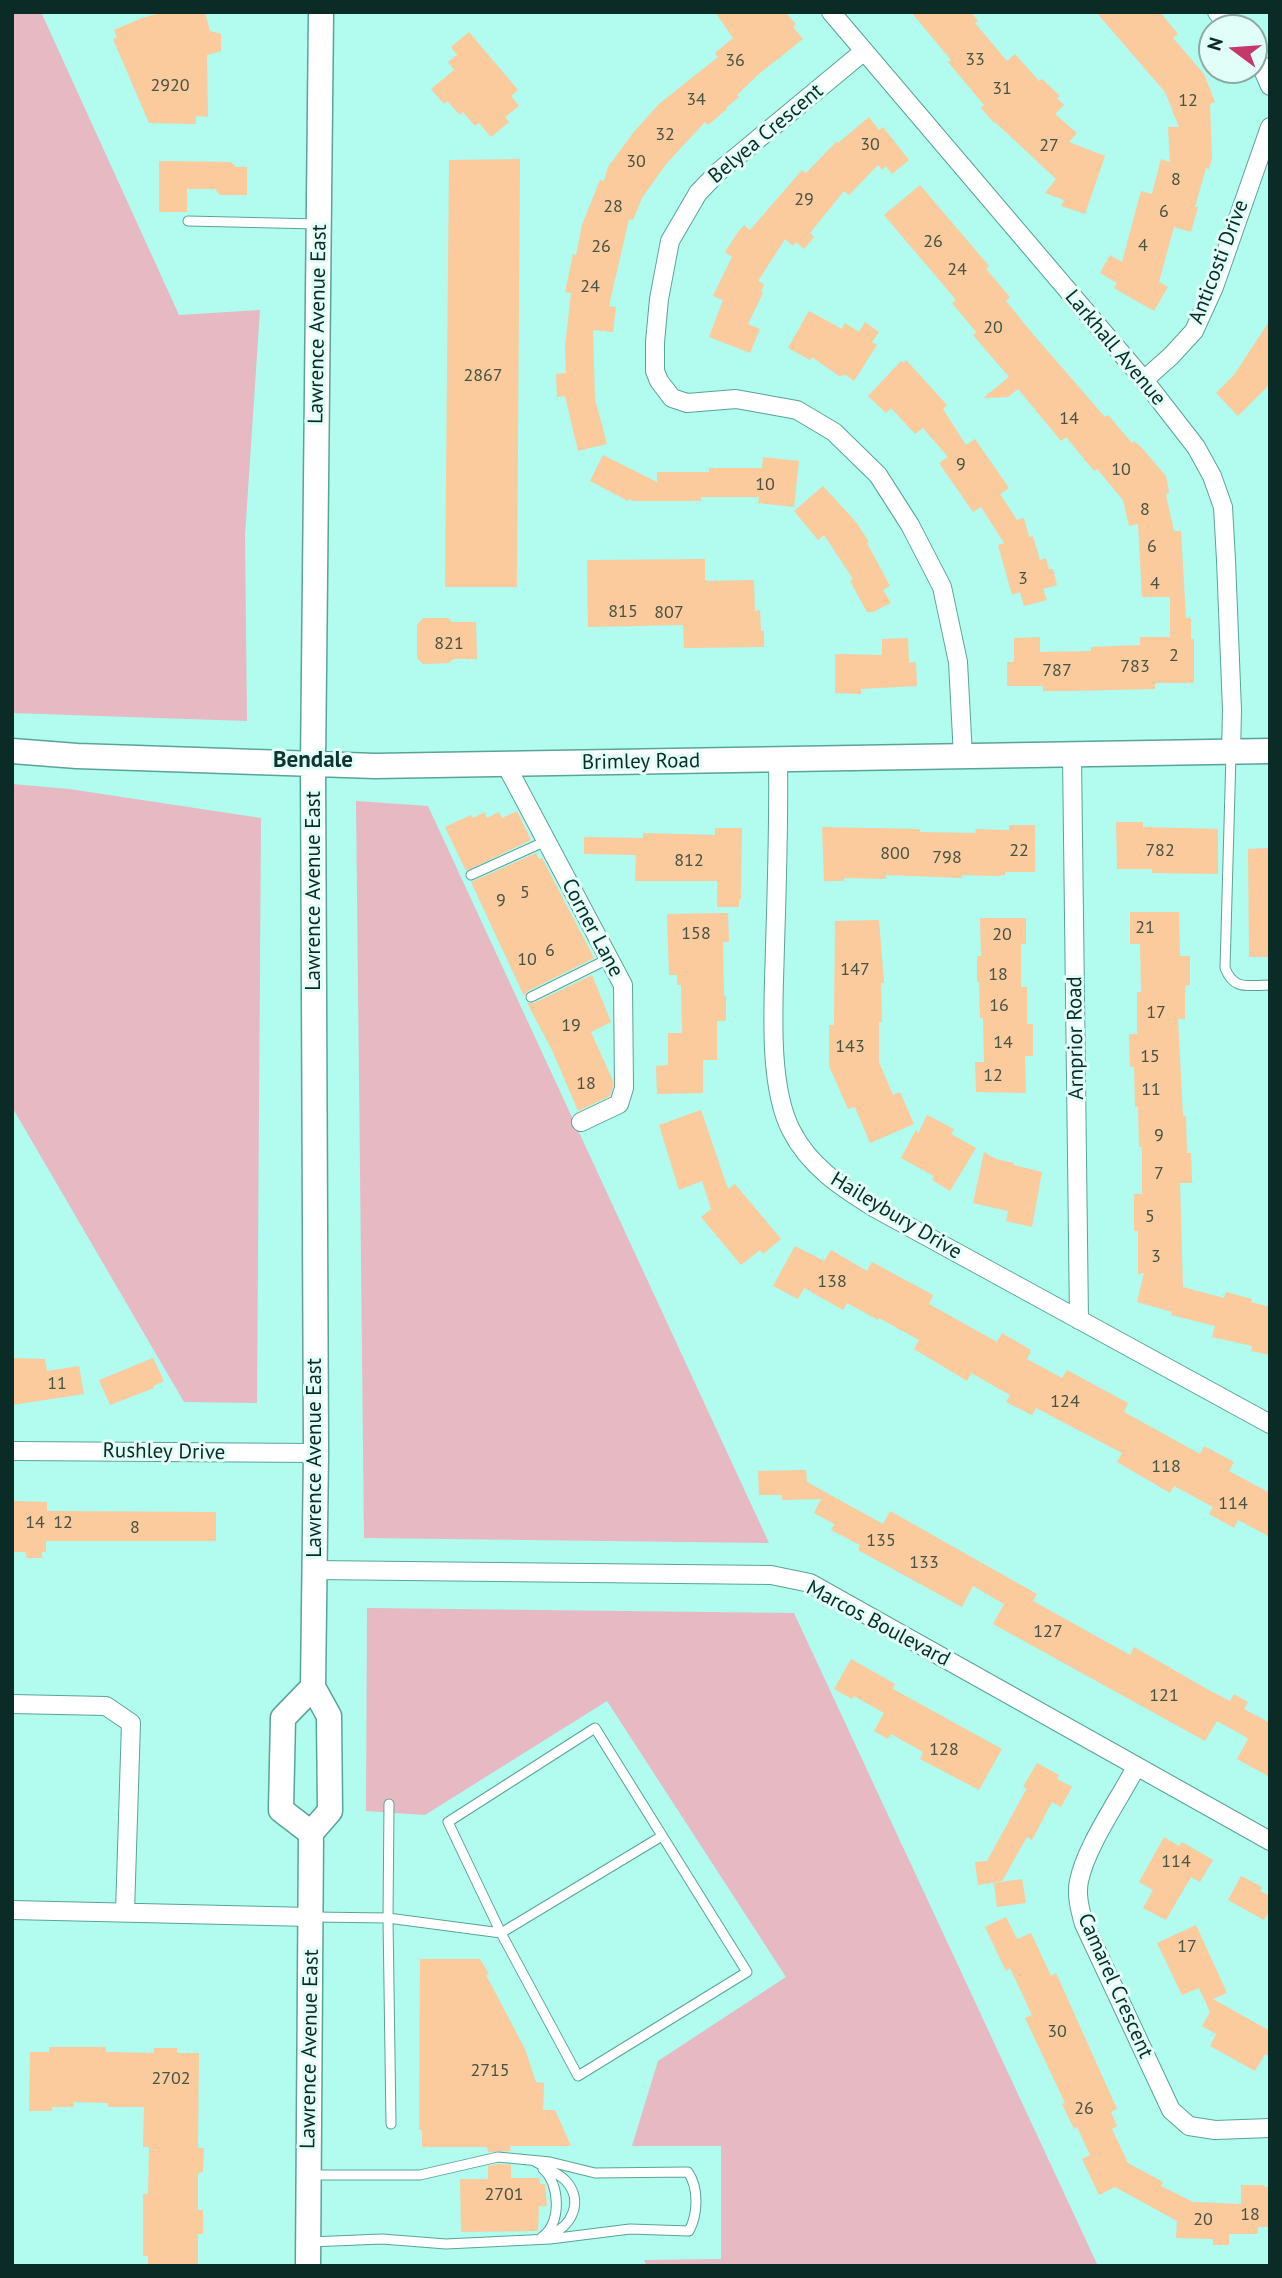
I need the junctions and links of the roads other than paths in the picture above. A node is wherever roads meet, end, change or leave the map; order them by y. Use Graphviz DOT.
graph roads {
  1 [pos="321,12"];
  2 [pos="831,12"];
  3 [pos="863,51"];
  4 [pos="1270,127"];
  5 [pos="188,221"];
  6 [pos="319,224"];
  7 [pos="1144,380"];
  8 [pos="12,751"];
  9 [pos="1270,751"];
  10 [pos="1231,753"];
  11 [pos="963,756"];
  12 [pos="1072,756"];
  13 [pos="778,760"];
  14 [pos="313,764"];
  15 [pos="506,765"];
  16 [pos="546,841"];
  17 [pos="471,874"];
  18 [pos="608,959"];
  19 [pos="1270,985"];
  20 [pos="531,997"];
  21 [pos="581,1122"];
  22 [pos="1079,1320"];
  23 [pos="1270,1424"];
  24 [pos="12,1451"];
  25 [pos="316,1453"];
  26 [pos="315,1570"];
  27 [pos="313,1687"];
  28 [pos="12,1704"];
  29 [pos="1136,1768"];
  30 [pos="389,1804"];
  31 [pos="311,1833"];
  32 [pos="662,1836"];
  33 [pos="1270,1841"];
  34 [pos="12,1910"];
  35 [pos="125,1912"];
  36 [pos="311,1917"];
  37 [pos="388,1918"];
  38 [pos="502,1933"];
  39 [pos="391,2124"];
  40 [pos="1270,2128"];
  41 [pos="534,2161"];
  42 [pos="309,2175"];
  43 [pos="537,2239"];
  44 [pos="308,2254"];
  1 -- 6 [label="main road, Lawrence Avenue East"];
  2 -- 3 [label="street, Larkhall Avenue"];
  3 -- 7 [label="street, Larkhall Avenue"];
  3 -- 11 [label="street, Belyea Crescent"];
  4 -- 7 [label="street, Anticosti Drive"];
  5 -- 6 [label="lane"];
  6 -- 14 [label="main road, Lawrence Avenue East"];
  7 -- 10 [label="street, Larkhall Avenue"];
  8 -- 14 [label="main road, Brimley Road"];
  9 -- 10 [label="main road, Brimley Road"];
  10 -- 12 [label="main road, Brimley Road"];
  10 -- 19 [label="lane"];
  11 -- 12 [label="main road, Brimley Road"];
  11 -- 13 [label="main road, Brimley Road"];
  12 -- 22 [label="street, Arnprior Road"];
  13 -- 15 [label="main road, Brimley Road"];
  13 -- 22 [label="street, Haileybury Drive"];
  14 -- 15 [label="main road, Brimley Road"];
  14 -- 25 [label="main road, Lawrence Avenue East"];
  15 -- 16 [label="street, Corner Lane"];
  16 -- 17 [label="lane"];
  16 -- 18 [label="street, Corner Lane"];
  18 -- 20 [label="lane"];
  18 -- 21 [label="street, Corner Lane"];
  22 -- 23 [label="street, Haileybury Drive"];
  24 -- 25 [label="street, Rushley Drive"];
  25 -- 26 [label="main road, Lawrence Avenue East"];
  26 -- 27 [label="main road, Lawrence Avenue East"];
  26 -- 29 [label="street, Marcos Boulevard"];
  27 -- 31 [label="main road, Lawrence Avenue East"];
  27 -- 31 [label="main road"];
  28 -- 35 [label="street"];
  29 -- 33 [label="street, Marcos Boulevard"];
  29 -- 40 [label="street, Camarel Crescent"];
  30 -- 37 [label="lane"];
  31 -- 36 [label="main road, Lawrence Avenue East"];
  32 -- 38 [label="lane"];
  32 -- 38 [label="lane"];
  32 -- 38 [label="lane"];
  34 -- 35 [label="street"];
  35 -- 36 [label="street"];
  36 -- 37 [label="lane"];
  36 -- 42 [label="main road, Lawrence Avenue East"];
  37 -- 38 [label="lane"];
  37 -- 39 [label="lane"];
  41 -- 42 [label="lane"];
  41 -- 43 [label="lane"];
  41 -- 43 [label="lane"];
  41 -- 43 [label="lane"];
  42 -- 44 [label="main road, Lawrence Avenue East"];
  43 -- 44 [label="lane"];
}
